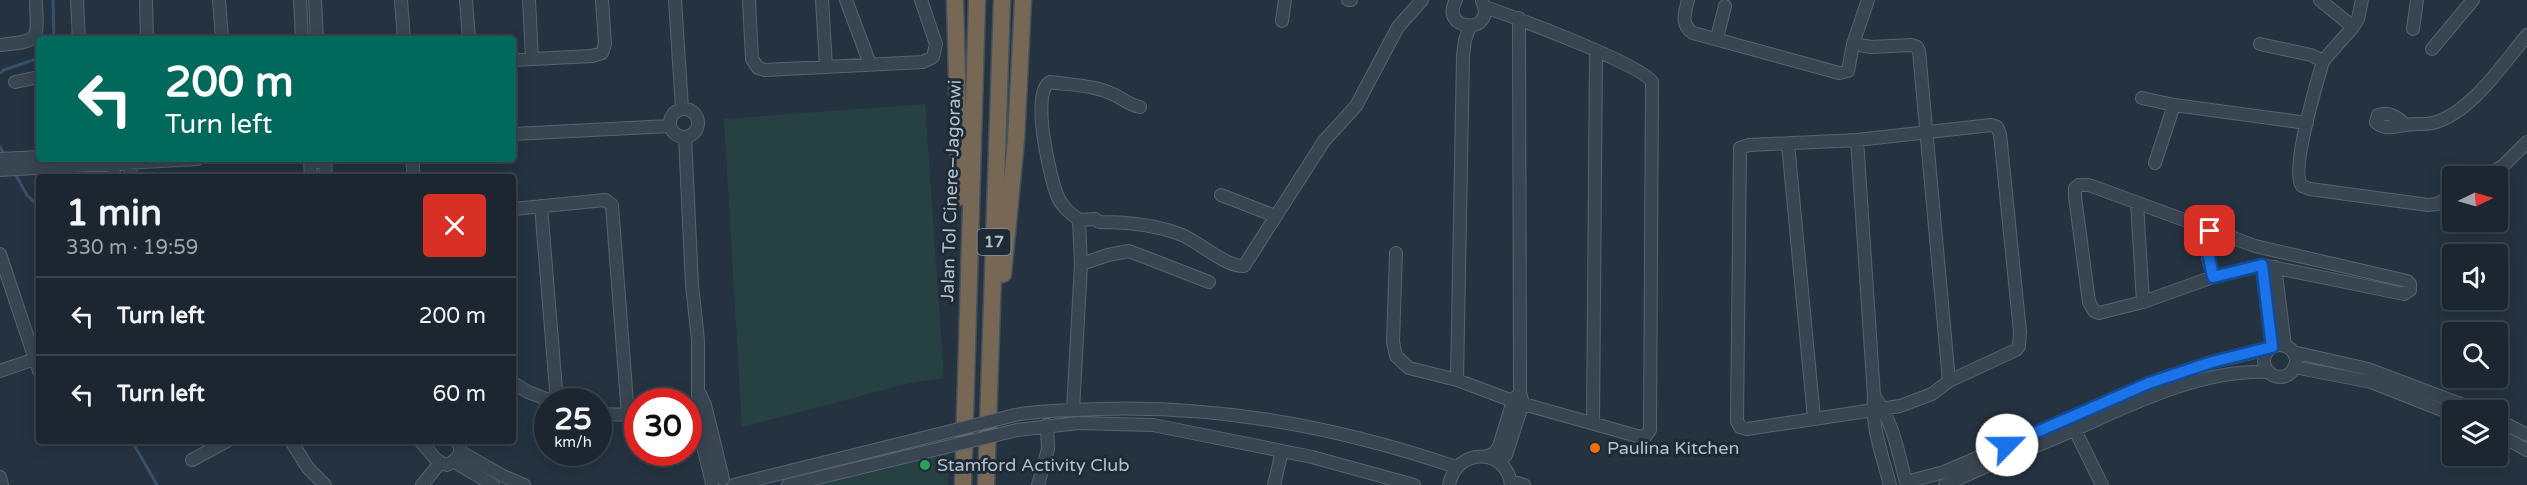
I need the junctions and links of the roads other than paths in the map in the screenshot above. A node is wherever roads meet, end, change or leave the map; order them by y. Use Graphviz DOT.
graph roads {
  1 [pos="36,0"];
  2 [pos="77,0"];
  3 [pos="146,0"];
  4 [pos="219,0"];
  5 [pos="300,0"];
  6 [pos="315,0"];
  7 [pos="401,0"];
  8 [pos="466,0"];
  9 [pos="529,0"];
  10 [pos="602,0"];
  11 [pos="675,0"];
  12 [pos="749,0"];
  13 [pos="822,0"];
  14 [pos="846,0"];
  15 [pos="921,0"];
  16 [pos="955,0"];
  17 [pos="977,0"];
  18 [pos="1002,0"];
  19 [pos="1023,0"];
  20 [pos="1029,0"];
  21 [pos="1285,0"];
  22 [pos="1422,0"];
  23 [pos="1456,0"];
  24 [pos="1688,0"];
  25 [pos="1868,0"];
  26 [pos="2320,0"];
  27 [pos="2362,0"];
  28 [pos="2417,0"];
  29 [pos="2473,0"];
  30 [pos="1483,4"];
  31 [pos="1725,6"];
  32 [pos="1519,18"];
  33 [pos="1282,21"];
  34 [pos="1470,26"];
  35 [pos="2353,27"];
  36 [pos="2413,29"];
  37 [pos="1022,30"];
  38 [pos="2527,35"];
  39 [pos="79,36"];
  40 [pos="147,36"];
  41 [pos="222,36"];
  42 [pos="302,36"];
  43 [pos="317,36"];
  44 [pos="404,36"];
  45 [pos="469,36"];
  46 [pos="1717,38"];
  47 [pos="1853,44"];
  48 [pos="2260,44"];
  49 [pos="0,45"];
  50 [pos="2432,49"];
  51 [pos="1596,51"];
  52 [pos="532,59"];
  53 [pos="516,60"];
  54 [pos="2323,61"];
  55 [pos="870,64"];
  56 [pos="826,67"];
  57 [pos="36,78"];
  58 [pos="15,82"];
  59 [pos="2142,98"];
  60 [pos="2174,105"];
  61 [pos="1140,107"];
  62 [pos="682,108"];
  63 [pos="2307,123"];
  64 [pos="2405,124"];
  65 [pos="670,126"];
  66 [pos="1928,133"];
  67 [pos="516,134"];
  68 [pos="685,137"];
  69 [pos="1857,140"];
  70 [pos="2527,142"];
  71 [pos="1788,144"];
  72 [pos="36,158"];
  73 [pos="0,159"];
  74 [pos="2155,163"];
  75 [pos="24,164"];
  76 [pos="2502,166"];
  77 [pos="114,167"];
  78 [pos="0,170"];
  79 [pos="1221,195"];
  80 [pos="2442,201"];
  81 [pos="2137,203"];
  82 [pos="541,206"];
  83 [pos="516,209"];
  84 [pos="1275,216"];
  85 [pos="1078,220"];
  86 [pos="2210,231"];
  87 [pos="1396,253"];
  88 [pos="0,254"];
  89 [pos="1081,264"];
  90 [pos="2262,265"];
  91 [pos="2275,267"];
  92 [pos="2213,277"];
  93 [pos="1209,282"];
  94 [pos="2143,302"];
  95 [pos="2280,348"];
  96 [pos="36,362"];
  97 [pos="36,365"];
  98 [pos="2294,368"];
  99 [pos="0,371"];
  100 [pos="2269,372"];
  101 [pos="1457,380"];
  102 [pos="1949,381"];
  103 [pos="516,384"];
  104 [pos="965,384"];
  105 [pos="554,388"];
  106 [pos="630,388"];
  107 [pos="699,388"];
  108 [pos="534,394"];
  109 [pos="1519,399"];
  110 [pos="2451,400"];
  111 [pos="1073,410"];
  112 [pos="1879,410"];
  113 [pos="2442,410"];
  114 [pos="989,411"];
  115 [pos="1814,418"];
  116 [pos="1593,423"];
  117 [pos="2072,424"];
  118 [pos="1047,425"];
  119 [pos="2508,425"];
  120 [pos="2527,435"];
  121 [pos="702,440"];
  122 [pos="2508,440"];
  123 [pos="221,444"];
  124 [pos="293,444"];
  125 [pos="433,446"];
  126 [pos="2527,450"];
  127 [pos="1282,451"];
  128 [pos="458,452"];
  129 [pos="1486,457"];
  130 [pos="192,460"];
  131 [pos="1498,462"];
  132 [pos="440,463"];
  133 [pos="1456,467"];
  134 [pos="0,477"];
  135 [pos="723,483"];
  136 [pos="1511,483"];
  137 [pos="1908,484"];
  138 [pos="2,485"];
  139 [pos="325,485"];
  140 [pos="422,485"];
  141 [pos="493,485"];
  142 [pos="524,485"];
  143 [pos="788,485"];
  144 [pos="963,485"];
  145 [pos="986,485"];
  146 [pos="1038,485"];
  147 [pos="1274,485"];
  148 [pos="1414,485"];
  149 [pos="1449,485"];
  150 [pos="1524,485"];
  151 [pos="1890,485"];
  152 [pos="1946,485"];
  153 [pos="2102,485"];
  1 -- 49 [label="street"];
  2 -- 39 [label="street"];
  3 -- 40 [label="street"];
  4 -- 41 [label="street"];
  5 -- 42 [label="street"];
  6 -- 43 [label="street"];
  7 -- 44 [label="street"];
  8 -- 45 [label="street"];
  9 -- 52 [label="street"];
  10 -- 52 [label="street"];
  11 -- 62 [label="street"];
  12 -- 56 [label="street"];
  13 -- 56 [label="street"];
  14 -- 55 [label="street"];
  15 -- 55 [label="street"];
  16 -- 104 [label="highway"];
  17 -- 104 [label="highway, Jalan Tol Cinere–Jagorawi / 17"];
  18 -- 114 [label="highway, 17"];
  19 -- 37 [label="highway"];
  20 -- 37 [label="highway"];
  21 -- 33 [label="street"];
  22 -- 84 [label="street"];
  23 -- 34 [label="street"];
  24 -- 46 [label="street"];
  25 -- 47 [label="street"];
  26 -- 35 [label="street"];
  27 -- 35 [label="street"];
  28 -- 36 [label="street"];
  29 -- 50 [label="street"];
  30 -- 32 [label="street"];
  30 -- 34 [label="street"];
  31 -- 46 [label="street"];
  32 -- 51 [label="street"];
  32 -- 109 [label="street"];
  34 -- 101 [label="street"];
  35 -- 54 [label="street"];
  37 -- 114 [label="highway"];
  38 -- 64 [label="street"];
  46 -- 47 [label="street"];
  47 -- 66 [label="street"];
  48 -- 54 [label="street"];
  51 -- 116 [label="street"];
  51 -- 116 [label="street"];
  52 -- 53 [label="street"];
  54 -- 63 [label="street"];
  55 -- 56 [label="street"];
  57 -- 58 [label="street"];
  59 -- 60 [label="street"];
  60 -- 63 [label="street"];
  60 -- 74 [label="street"];
  61 -- 85 [label="street"];
  62 -- 65 [label="street"];
  62 -- 68 [label="street"];
  63 -- 80 [label="street"];
  65 -- 67 [label="street"];
  65 -- 68 [label="street"];
  66 -- 69 [label="street"];
  66 -- 102 [label="street"];
  66 -- 102 [label="street"];
  68 -- 107 [label="street"];
  69 -- 71 [label="street"];
  69 -- 112 [label="street"];
  70 -- 76 [label="street"];
  71 -- 115 [label="street"];
  71 -- 115 [label="street"];
  72 -- 75 [label="street"];
  73 -- 75 [label="street"];
  75 -- 77 [label="street"];
  75 -- 78 [label="street"];
  79 -- 84 [label="street"];
  81 -- 86 [label="street"];
  81 -- 94 [label="street"];
  81 -- 94 [label="street"];
  82 -- 83 [label="street"];
  82 -- 105 [label="street"];
  82 -- 106 [label="street"];
  84 -- 85 [label="street"];
  85 -- 89 [label="street"];
  86 -- 91 [label="street"];
  86 -- 92 [label="street"];
  87 -- 101 [label="street"];
  88 -- 96 [label="street"];
  89 -- 93 [label="street"];
  89 -- 111 [label="street"];
  90 -- 91 [label="street"];
  90 -- 92 [label="street"];
  90 -- 95 [label="street"];
  91 -- 95 [label="street"];
  92 -- 94 [label="street"];
  95 -- 98 [label="street"];
  95 -- 100 [label="street"];
  95 -- 110 [label="street"];
  95 -- 117 [label="street"];
  97 -- 99 [label="street"];
  98 -- 100 [label="street"];
  98 -- 113 [label="street"];
  100 -- 117 [label="street"];
  101 -- 109 [label="street"];
  102 -- 112 [label="street"];
  103 -- 108 [label="street"];
  104 -- 144 [label="highway, 17"];
  109 -- 116 [label="street"];
  109 -- 129 [label="street"];
  109 -- 131 [label="street"];
  111 -- 133 [label="street"];
  111 -- 135 [label="street, bridge"];
  112 -- 115 [label="street"];
  112 -- 137 [label="street"];
  112 -- 151 [label="street"];
  114 -- 145 [label="highway, 17"];
  117 -- 137 [label="street"];
  117 -- 152 [label="street"];
  117 -- 153 [label="street"];
  118 -- 127 [label="street"];
  118 -- 143 [label="street, bridge"];
  118 -- 146 [label="street"];
  119 -- 120 [label="street"];
  121 -- 135 [label="street"];
  122 -- 126 [label="street"];
  123 -- 130 [label="street"];
  124 -- 139 [label="street"];
  125 -- 132 [label="street"];
  127 -- 147 [label="street"];
  127 -- 148 [label="street"];
  128 -- 132 [label="street"];
  128 -- 141 [label="street"];
  128 -- 142 [label="street"];
  129 -- 131 [label="street"];
  129 -- 133 [label="street"];
  131 -- 136 [label="street"];
  132 -- 140 [label="street"];
  133 -- 149 [label="street"];
  134 -- 138 [label="street"];
  136 -- 150 [label="street"];
  137 -- 151 [label="street"];
}
